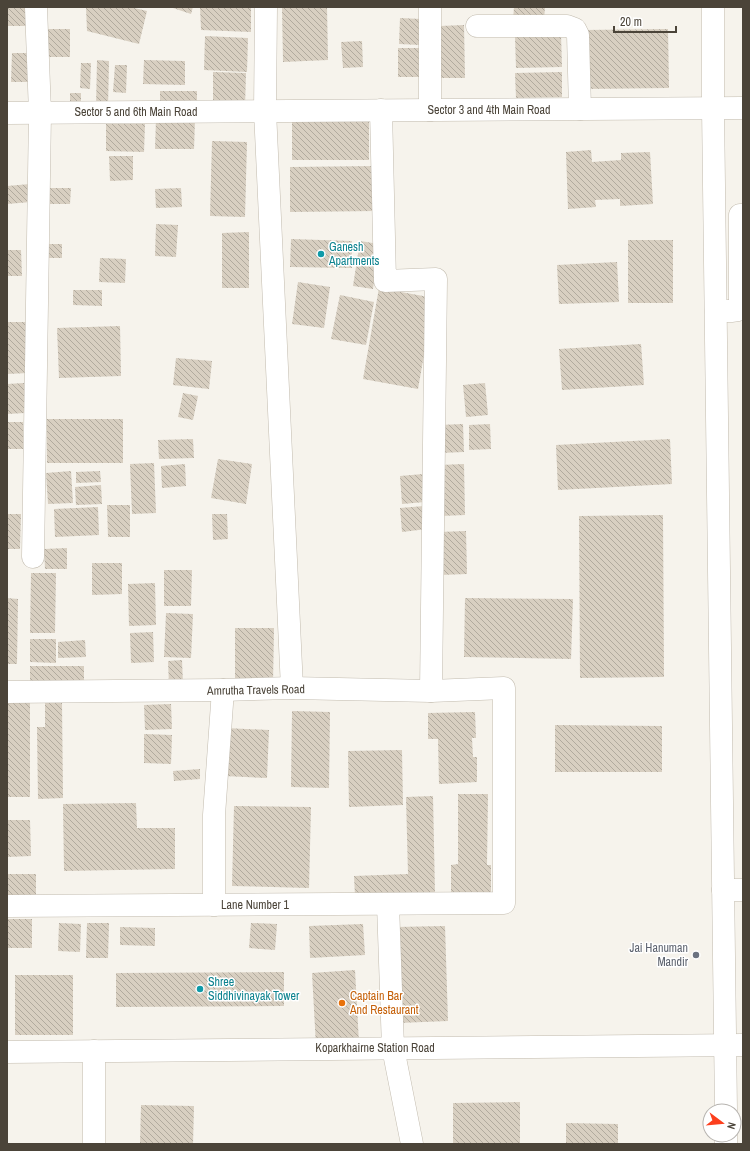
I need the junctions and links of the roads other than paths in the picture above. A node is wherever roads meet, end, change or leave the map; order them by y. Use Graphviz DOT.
graph roads {
  1 [pos="36,7"];
  2 [pos="266,7"];
  3 [pos="430,7"];
  4 [pos="713,7"];
  5 [pos="477,26"];
  6 [pos="713,108"];
  7 [pos="743,108"];
  8 [pos="580,109"];
  9 [pos="381,110"];
  10 [pos="430,110"];
  11 [pos="265,111"];
  12 [pos="40,112"];
  13 [pos="7,113"];
  14 [pos="715,215"];
  15 [pos="742,215"];
  16 [pos="716,311"];
  17 [pos="33,557"];
  18 [pos="292,688"];
  19 [pos="223,690"];
  20 [pos="430,691"];
  21 [pos="7,692"];
  22 [pos="733,890"];
  23 [pos="504,903"];
  24 [pos="388,904"];
  25 [pos="214,905"];
  26 [pos="7,906"];
  27 [pos="734,1045"];
  28 [pos="393,1048"];
  29 [pos="94,1051"];
  30 [pos="7,1052"];
  31 [pos="727,1103"];
  32 [pos="94,1144"];
  33 [pos="412,1144"];
  1 -- 12 [label="street"];
  2 -- 11 [label="street"];
  3 -- 10 [label="street"];
  4 -- 6 [label="street"];
  5 -- 8 [label="street"];
  6 -- 7 [label="street, Sector 3 and 4th Main Road"];
  6 -- 8 [label="street, Sector 3 and 4th Main Road"];
  6 -- 14 [label="street"];
  8 -- 10 [label="street, Sector 3 and 4th Main Road"];
  9 -- 10 [label="street, Sector 3 and 4th Main Road"];
  9 -- 11 [label="street, Sector 3 and 4th Main Road"];
  9 -- 20 [label="street"];
  11 -- 12 [label="street, Sector 5 and 6th Main Road"];
  11 -- 18 [label="street"];
  12 -- 13 [label="street, Sector 5 and 6th Main Road"];
  12 -- 17 [label="street"];
  14 -- 15 [label="street"];
  14 -- 16 [label="street"];
  15 -- 16 [label="street"];
  16 -- 22 [label="street"];
  18 -- 19 [label="street, Amrutha Travels Road"];
  18 -- 20 [label="street, Amrutha Travels Road"];
  19 -- 21 [label="street, Amrutha Travels Road"];
  19 -- 25 [label="street"];
  20 -- 23 [label="street, Amrutha Travels Road"];
  22 -- 27 [label="street"];
  23 -- 24 [label="street, Lane Number 1"];
  24 -- 25 [label="street, Lane Number 1"];
  24 -- 28 [label="street"];
  25 -- 26 [label="street, Lane Number 1"];
  27 -- 28 [label="street, Koparkhairne Station Road"];
  27 -- 31 [label="street"];
  28 -- 29 [label="street, Koparkhairne Station Road"];
  28 -- 33 [label="street"];
  29 -- 30 [label="street, Koparkhairne Station Road"];
  29 -- 32 [label="street"];
}
